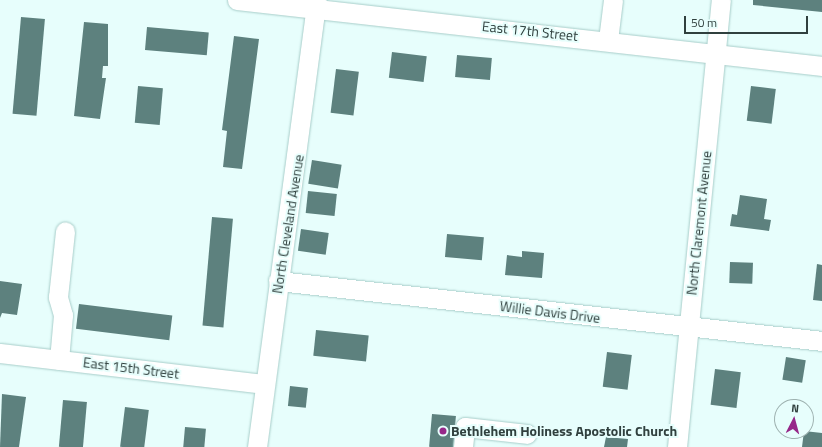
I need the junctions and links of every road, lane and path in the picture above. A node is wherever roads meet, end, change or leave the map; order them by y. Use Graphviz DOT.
graph roads {
  1 [pos="237,0"];
  2 [pos="613,0"];
  3 [pos="721,0"];
  4 [pos="318,4"];
  5 [pos="608,40"];
  6 [pos="716,52"];
  7 [pos="822,66"];
  8 [pos="65,231"];
  9 [pos="278,281"];
  10 [pos="689,328"];
  11 [pos="822,341"];
  12 [pos="0,352"];
  13 [pos="59,360"];
  14 [pos="263,384"];
  15 [pos="527,434"];
  16 [pos="257,447"];
  17 [pos="463,447"];
  18 [pos="677,447"];
  1 -- 4 [label="street, East 17th Street"];
  2 -- 5 [label="street"];
  3 -- 6 [label="street, North Claremont Avenue"];
  4 -- 5 [label="street, East 17th Street"];
  4 -- 9 [label="street, North Cleveland Avenue"];
  5 -- 6 [label="street, East 17th Street"];
  6 -- 7 [label="street, East 17th Street"];
  6 -- 10 [label="street, North Claremont Avenue"];
  8 -- 13 [label="street"];
  9 -- 10 [label="street, Willie Davis Drive"];
  9 -- 14 [label="street, North Cleveland Avenue"];
  10 -- 11 [label="street, Willie Davis Drive"];
  10 -- 18 [label="street, North Claremont Avenue"];
  12 -- 13 [label="street, East 15th Street"];
  13 -- 14 [label="street, East 15th Street"];
  14 -- 16 [label="street, North Cleveland Avenue"];
  15 -- 17 [label="street"];
}
